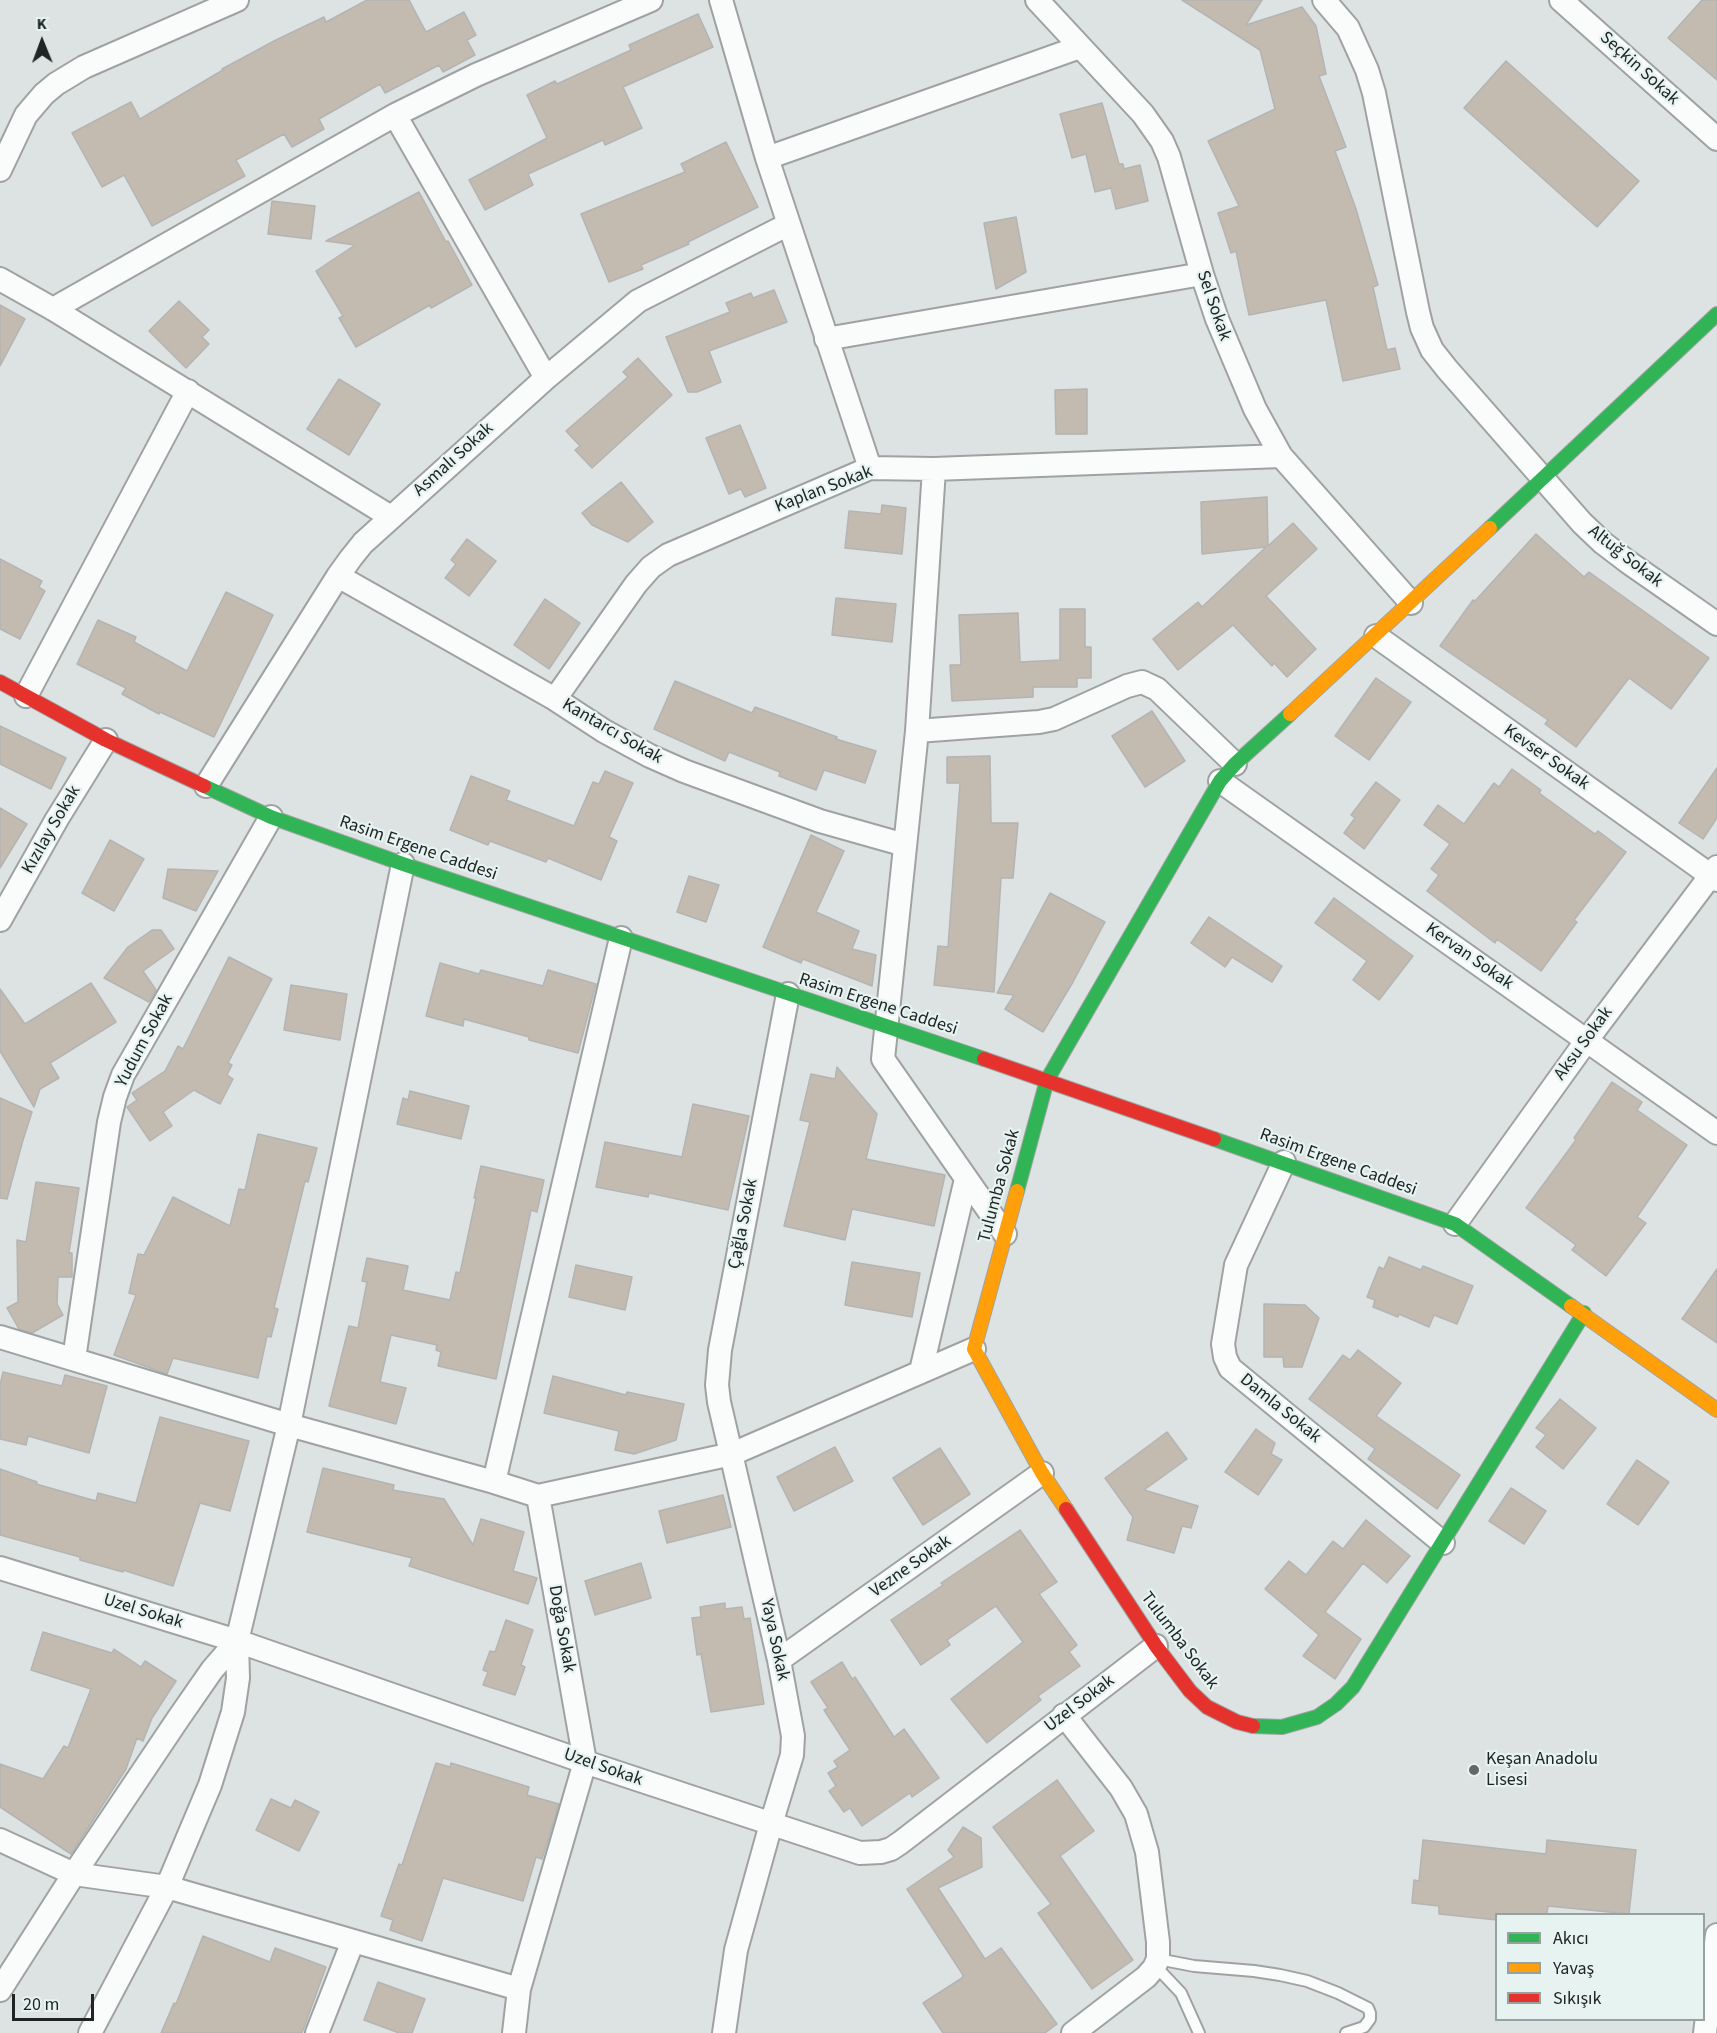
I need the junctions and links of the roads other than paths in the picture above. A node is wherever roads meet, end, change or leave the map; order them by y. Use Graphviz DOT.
graph roads {
  1 [pos="237,0"];
  2 [pos="651,0"];
  3 [pos="721,0"];
  4 [pos="1037,0"];
  5 [pos="1324,0"];
  6 [pos="1561,0"];
  7 [pos="1080,47"];
  8 [pos="395,115"];
  9 [pos="1717,139"];
  10 [pos="5,143"];
  11 [pos="767,158"];
  12 [pos="0,170"];
  13 [pos="789,224"];
  14 [pos="1202,274"];
  15 [pos="0,279"];
  16 [pos="53,309"];
  17 [pos="1717,314"];
  18 [pos="826,339"];
  19 [pos="546,378"];
  20 [pos="188,391"];
  21 [pos="1281,456"];
  22 [pos="870,468"];
  23 [pos="934,469"];
  24 [pos="1541,479"];
  25 [pos="391,517"];
  26 [pos="338,576"];
  27 [pos="1411,603"];
  28 [pos="1717,624"];
  29 [pos="1376,636"];
  30 [pos="0,682"];
  31 [pos="26,696"];
  32 [pos="555,699"];
  33 [pos="917,731"];
  34 [pos="105,740"];
  35 [pos="1235,764"];
  36 [pos="1220,781"];
  37 [pos="206,786"];
  38 [pos="271,817"];
  39 [pos="905,845"];
  40 [pos="403,864"];
  41 [pos="1715,874"];
  42 [pos="0,920"];
  43 [pos="621,938"];
  44 [pos="788,994"];
  45 [pos="885,1026"];
  46 [pos="1587,1040"];
  47 [pos="1047,1080"];
  48 [pos="1717,1133"];
  49 [pos="1284,1162"];
  50 [pos="966,1179"];
  51 [pos="1455,1224"];
  52 [pos="1005,1234"];
  53 [pos="1584,1313"];
  54 [pos="0,1337"];
  55 [pos="974,1349"];
  56 [pos="74,1359"];
  57 [pos="921,1371"];
  58 [pos="1717,1410"];
  59 [pos="289,1425"];
  60 [pos="732,1454"];
  61 [pos="1042,1473"];
  62 [pos="494,1482"];
  63 [pos="538,1496"];
  64 [pos="1443,1543"];
  65 [pos="0,1574"];
  66 [pos="237,1641"];
  67 [pos="1156,1646"];
  68 [pos="779,1660"];
  69 [pos="1064,1715"];
  70 [pos="585,1762"];
  71 [pos="771,1824"];
  72 [pos="0,1840"];
  73 [pos="74,1874"];
  74 [pos="167,1887"];
  75 [pos="1717,1935"];
  76 [pos="353,1941"];
  77 [pos="1156,1963"];
  78 [pos="519,1989"];
  79 [pos="0,1990"];
  80 [pos="90,2033"];
  81 [pos="317,2033"];
  82 [pos="514,2033"];
  83 [pos="724,2033"];
  84 [pos="1073,2033"];
  85 [pos="1199,2033"];
  86 [pos="1346,2033"];
  87 [pos="1705,2033"];
  1 -- 10 [label="street"];
  2 -- 8 [label="street"];
  3 -- 11 [label="street"];
  4 -- 7 [label="street, Sel Sokak"];
  5 -- 24 [label="street, Altuğ Sokak"];
  6 -- 9 [label="street, Seçkin Sokak"];
  7 -- 11 [label="street"];
  7 -- 14 [label="street, Sel Sokak"];
  8 -- 16 [label="street"];
  8 -- 19 [label="street"];
  10 -- 12 [label="street"];
  11 -- 13 [label="street"];
  13 -- 18 [label="street"];
  13 -- 19 [label="street, Asmalı Sokak"];
  14 -- 18 [label="street"];
  14 -- 21 [label="street, Sel Sokak"];
  15 -- 16 [label="street"];
  16 -- 20 [label="street"];
  17 -- 24 [label="street, Tulumba Sokak"];
  18 -- 22 [label="street"];
  19 -- 25 [label="street, Asmalı Sokak"];
  20 -- 25 [label="street"];
  20 -- 31 [label="street"];
  21 -- 23 [label="street, Kaplan Sokak"];
  21 -- 27 [label="street, Sel Sokak"];
  22 -- 23 [label="street, Kaplan Sokak"];
  22 -- 32 [label="street, Kaplan Sokak"];
  23 -- 33 [label="street"];
  24 -- 27 [label="street, Tulumba Sokak"];
  24 -- 28 [label="street, Altuğ Sokak"];
  25 -- 26 [label="street, Asmalı Sokak"];
  26 -- 32 [label="street, Kantarcı Sokak"];
  26 -- 37 [label="street, Asmalı Sokak"];
  27 -- 29 [label="street, Tulumba Sokak"];
  29 -- 35 [label="street, Tulumba Sokak"];
  29 -- 41 [label="street, Kevser Sokak"];
  30 -- 31 [label="street, Rasim Ergene Caddesi"];
  31 -- 34 [label="street, Rasim Ergene Caddesi"];
  32 -- 39 [label="street, Kantarcı Sokak"];
  33 -- 35 [label="street"];
  33 -- 39 [label="street"];
  34 -- 37 [label="street, Rasim Ergene Caddesi"];
  34 -- 42 [label="street, Kızılay Sokak"];
  35 -- 36 [label="street, Tulumba Sokak"];
  36 -- 46 [label="street, Kervan Sokak"];
  36 -- 47 [label="street, Tulumba Sokak"];
  37 -- 38 [label="street, Rasim Ergene Caddesi"];
  38 -- 40 [label="street, Rasim Ergene Caddesi"];
  38 -- 56 [label="street, Yudum Sokak"];
  39 -- 45 [label="street"];
  40 -- 43 [label="street, Rasim Ergene Caddesi"];
  40 -- 59 [label="street"];
  41 -- 46 [label="street, Aksu Sokak"];
  43 -- 44 [label="street, Rasim Ergene Caddesi"];
  43 -- 62 [label="street"];
  44 -- 45 [label="street, Rasim Ergene Caddesi"];
  44 -- 60 [label="street, Çağla Sokak"];
  45 -- 47 [label="street, Rasim Ergene Caddesi"];
  45 -- 50 [label="street"];
  46 -- 48 [label="street, Kervan Sokak"];
  46 -- 51 [label="street, Aksu Sokak"];
  47 -- 49 [label="street, Rasim Ergene Caddesi"];
  47 -- 52 [label="street, Tulumba Sokak"];
  49 -- 51 [label="street, Rasim Ergene Caddesi"];
  49 -- 64 [label="street, Damla Sokak"];
  50 -- 52 [label="street"];
  50 -- 57 [label="street"];
  51 -- 53 [label="street, Rasim Ergene Caddesi"];
  52 -- 55 [label="street, Tulumba Sokak"];
  53 -- 58 [label="street, Rasim Ergene Caddesi"];
  53 -- 64 [label="street, Tulumba Sokak"];
  54 -- 56 [label="street"];
  55 -- 57 [label="street"];
  55 -- 61 [label="street, Tulumba Sokak"];
  56 -- 59 [label="street"];
  57 -- 60 [label="street"];
  59 -- 62 [label="street"];
  59 -- 66 [label="street"];
  60 -- 63 [label="street"];
  60 -- 68 [label="street, Yaya Sokak"];
  61 -- 67 [label="street, Tulumba Sokak"];
  61 -- 68 [label="street, Vezne Sokak"];
  62 -- 63 [label="street"];
  63 -- 70 [label="street, Doğa Sokak"];
  64 -- 67 [label="street, Tulumba Sokak"];
  65 -- 66 [label="street, Uzel Sokak"];
  66 -- 70 [label="street, Uzel Sokak"];
  66 -- 73 [label="street"];
  66 -- 74 [label="street"];
  67 -- 69 [label="street, Uzel Sokak"];
  68 -- 71 [label="street, Yaya Sokak"];
  69 -- 71 [label="street, Uzel Sokak"];
  69 -- 77 [label="street"];
  70 -- 71 [label="street, Uzel Sokak"];
  70 -- 78 [label="street"];
  71 -- 83 [label="street, Yaya Sokak"];
  72 -- 73 [label="street"];
  73 -- 74 [label="street"];
  73 -- 79 [label="street"];
  74 -- 76 [label="street"];
  74 -- 80 [label="street"];
  75 -- 87 [label="street"];
  76 -- 78 [label="street"];
  76 -- 81 [label="street"];
  77 -- 84 [label="street"];
  77 -- 85 [label="lane"];
  77 -- 86 [label="lane"];
  78 -- 82 [label="street"];
}
